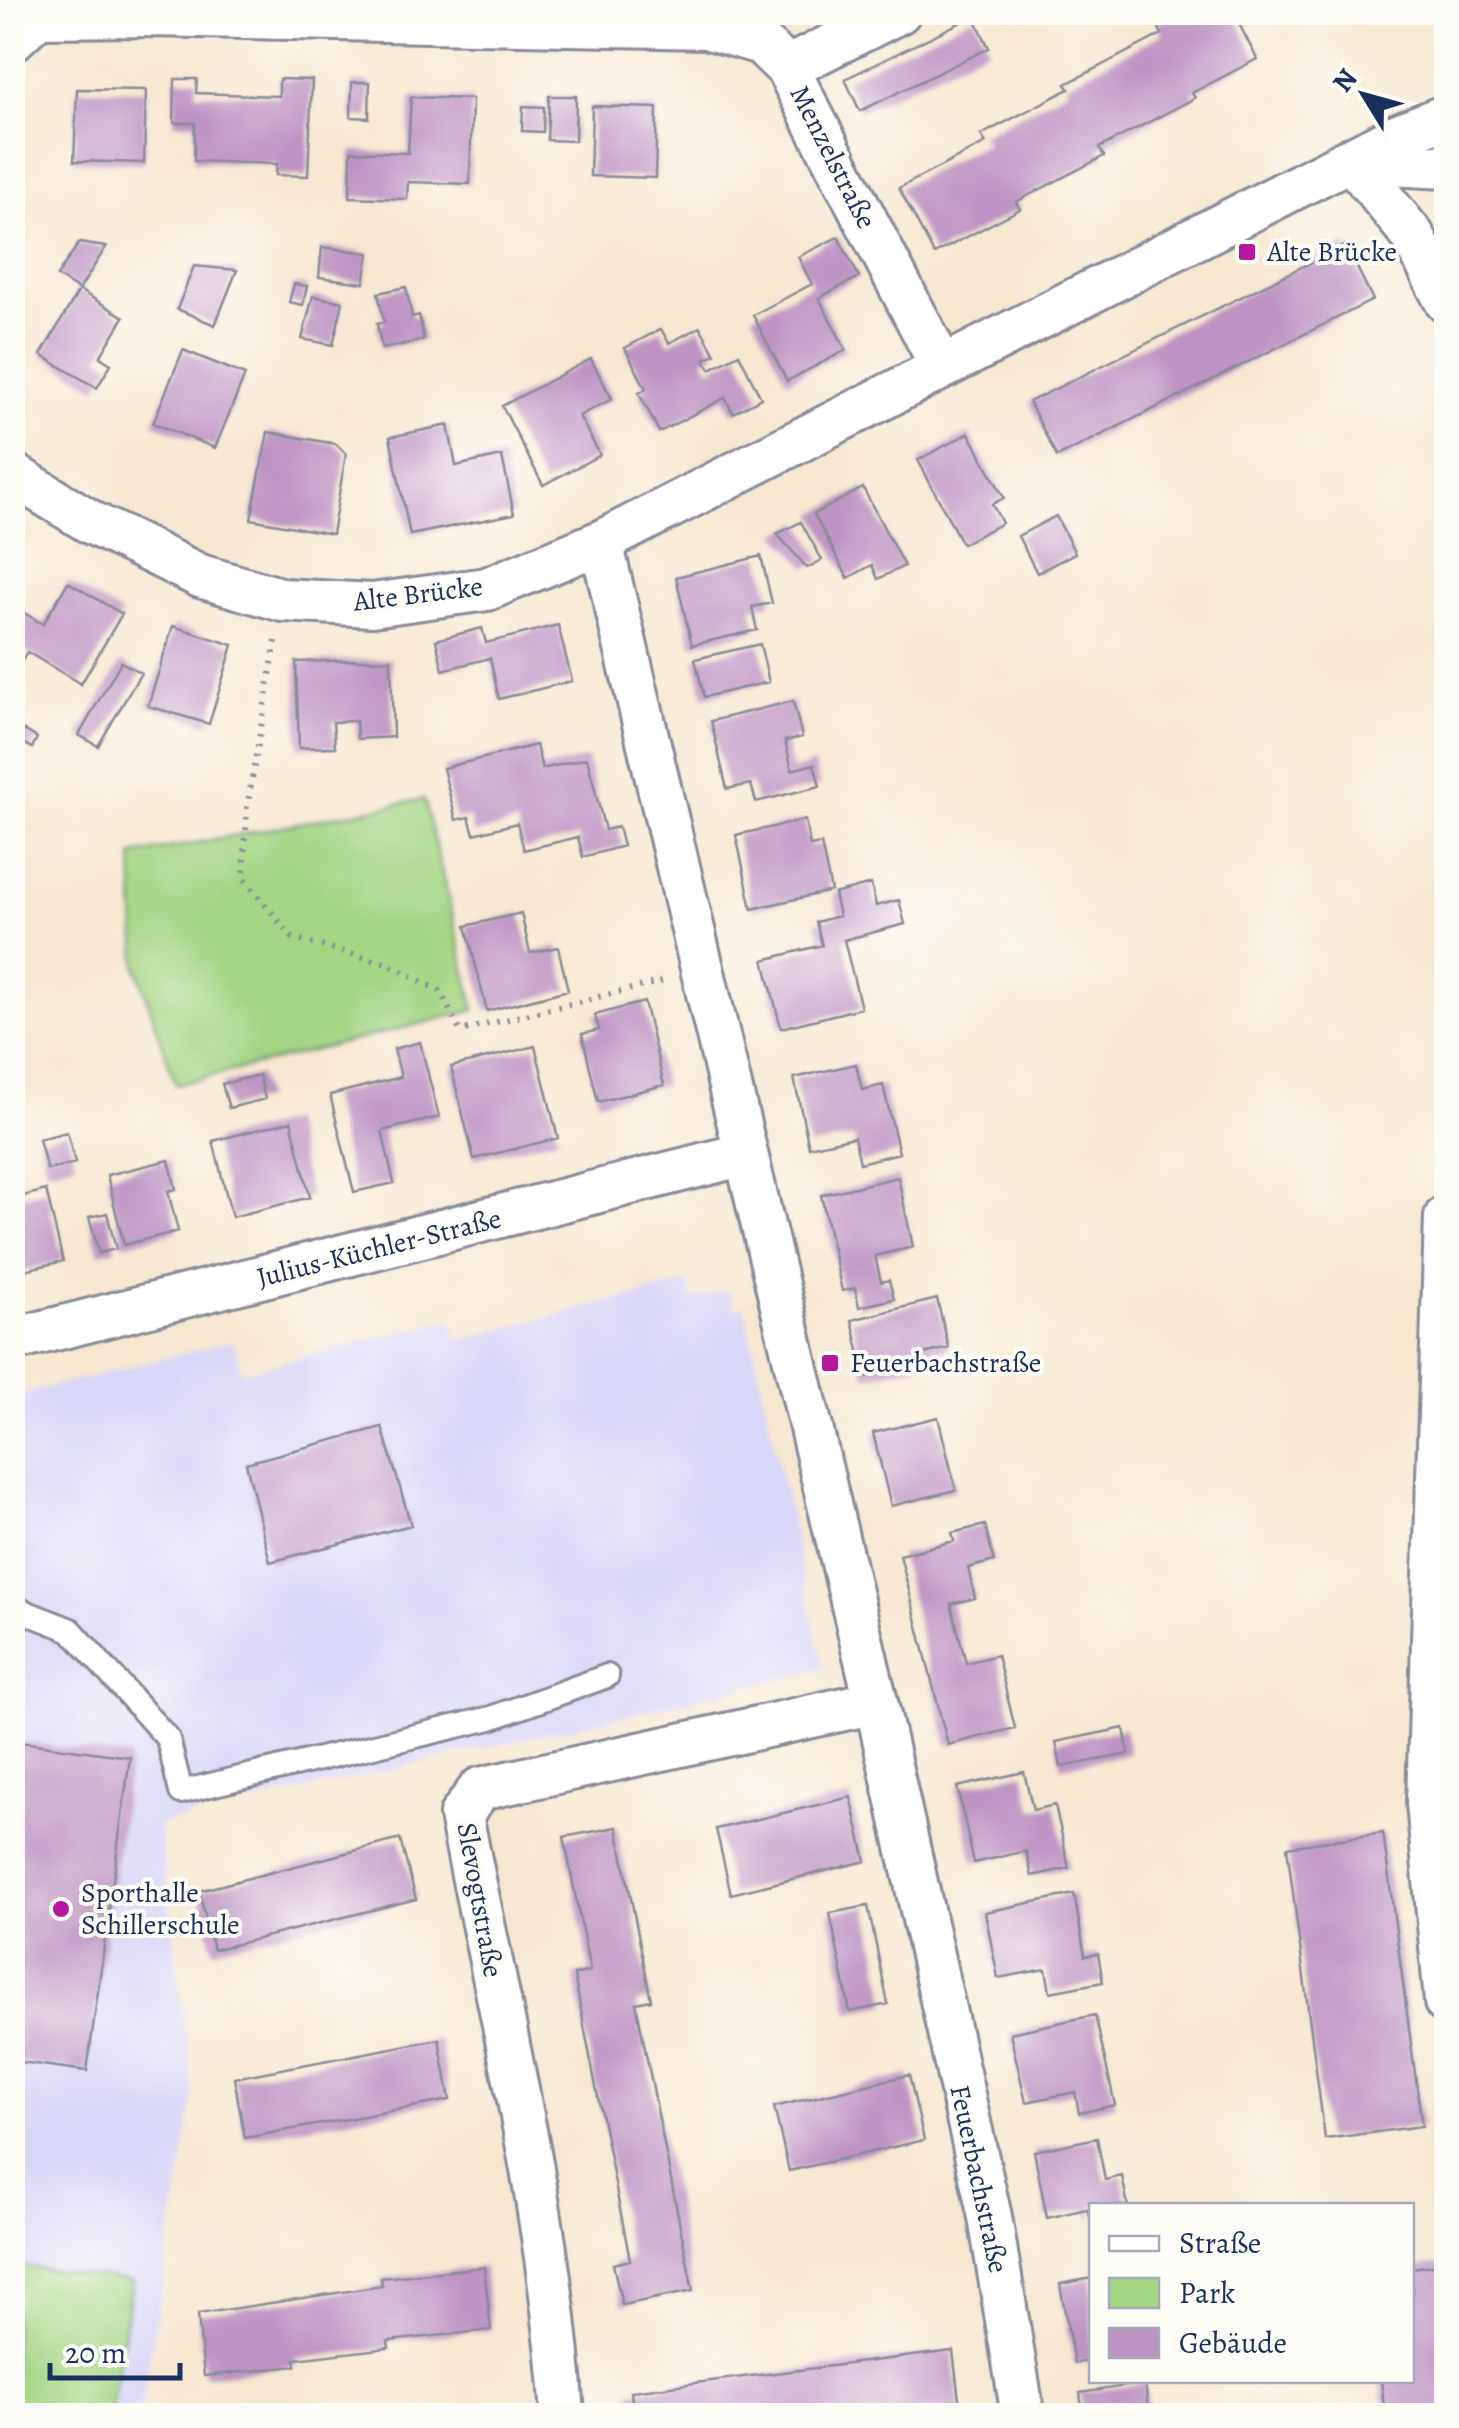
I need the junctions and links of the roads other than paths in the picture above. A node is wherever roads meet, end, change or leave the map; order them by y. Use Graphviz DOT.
graph roads {
  1 [pos="898,12"];
  2 [pos="12,40"];
  3 [pos="788,68"];
  4 [pos="1446,116"];
  5 [pos="1353,162"];
  6 [pos="1446,167"];
  7 [pos="1446,301"];
  8 [pos="942,367"];
  9 [pos="12,474"];
  10 [pos="601,542"];
  11 [pos="745,1154"];
  12 [pos="1446,1217"];
  13 [pos="12,1340"];
  14 [pos="12,1607"];
  15 [pos="607,1676"];
  16 [pos="876,1702"];
  17 [pos="1446,2002"];
  18 [pos="563,2416"];
  19 [pos="1023,2416"];
  1 -- 3 [label="street"];
  2 -- 3 [label="street, Menzelstraße"];
  3 -- 8 [label="street, Menzelstraße"];
  4 -- 5 [label="street, Alte Brücke"];
  5 -- 6 [label="street, Alte Brücke"];
  5 -- 7 [label="street"];
  5 -- 8 [label="street, Alte Brücke"];
  8 -- 10 [label="street, Alte Brücke"];
  9 -- 10 [label="street, Alte Brücke"];
  10 -- 11 [label="street, Feuerbachstraße"];
  11 -- 13 [label="street, Julius-Küchler-Straße"];
  11 -- 16 [label="street, Feuerbachstraße"];
  12 -- 17 [label="street"];
  14 -- 15 [label="lane"];
  16 -- 18 [label="street, Slevogtstraße"];
  16 -- 19 [label="street, Feuerbachstraße"];
}
